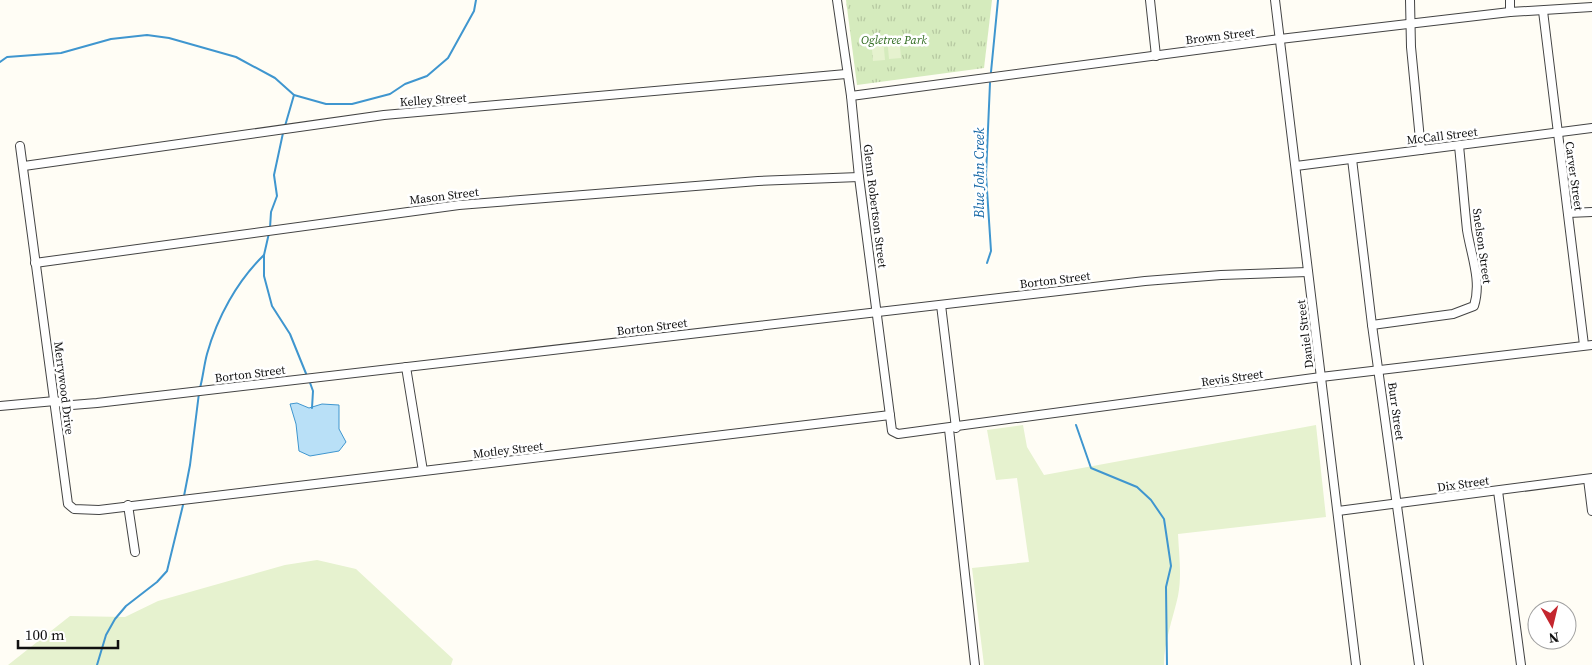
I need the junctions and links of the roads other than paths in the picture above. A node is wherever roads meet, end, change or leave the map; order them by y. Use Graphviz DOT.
graph roads {
  1 [pos="837,0"];
  2 [pos="1150,0"];
  3 [pos="1275,0"];
  4 [pos="1410,0"];
  5 [pos="1510,0"];
  6 [pos="1592,7"];
  7 [pos="1543,10"];
  8 [pos="1510,12"];
  9 [pos="1409,25"];
  10 [pos="1280,40"];
  11 [pos="1156,56"];
  12 [pos="846,74"];
  13 [pos="851,96"];
  14 [pos="1592,128"];
  15 [pos="1556,133"];
  16 [pos="20,146"];
  17 [pos="1459,146"];
  18 [pos="1422,150"];
  19 [pos="1352,159"];
  20 [pos="24,166"];
  21 [pos="1296,166"];
  22 [pos="859,177"];
  23 [pos="1592,212"];
  24 [pos="1568,213"];
  25 [pos="35,264"];
  26 [pos="1308,272"];
  27 [pos="941,305"];
  28 [pos="877,312"];
  29 [pos="1372,324"];
  30 [pos="1588,345"];
  31 [pos="406,367"];
  32 [pos="1379,370"];
  33 [pos="1321,377"];
  34 [pos="55,401"];
  35 [pos="0,406"];
  36 [pos="890,415"];
  37 [pos="952,429"];
  38 [pos="423,471"];
  39 [pos="1590,478"];
  40 [pos="1498,491"];
  41 [pos="128,505"];
  42 [pos="1397,505"];
  43 [pos="1338,511"];
  44 [pos="1592,512"];
  45 [pos="135,552"];
  46 [pos="975,665"];
  47 [pos="1356,665"];
  48 [pos="1419,665"];
  49 [pos="1521,665"];
  1 -- 12 [label="street, Glenn Robertson Street"];
  2 -- 11 [label="street"];
  3 -- 10 [label="street, Daniel Street"];
  4 -- 9 [label="street"];
  5 -- 8 [label="street"];
  6 -- 7 [label="street, Brown Street"];
  7 -- 8 [label="street, Brown Street"];
  7 -- 15 [label="street, Carver Street"];
  8 -- 9 [label="street, Brown Street"];
  9 -- 10 [label="street, Brown Street"];
  9 -- 18 [label="street"];
  10 -- 11 [label="street, Brown Street"];
  10 -- 21 [label="street, Daniel Street"];
  11 -- 13 [label="street, Brown Street"];
  12 -- 13 [label="street, Glenn Robertson Street"];
  12 -- 20 [label="street, Kelley Street"];
  13 -- 22 [label="street, Glenn Robertson Street"];
  14 -- 15 [label="street, McCall Street"];
  15 -- 17 [label="street, McCall Street"];
  15 -- 24 [label="street, Carver Street"];
  16 -- 20 [label="street, Merrywood Drive"];
  17 -- 18 [label="street, McCall Street"];
  17 -- 29 [label="street, Snelson Street"];
  18 -- 19 [label="street, McCall Street"];
  19 -- 21 [label="street, McCall Street"];
  19 -- 29 [label="street, Burr Street"];
  20 -- 25 [label="street, Merrywood Drive"];
  21 -- 26 [label="street, Daniel Street"];
  22 -- 25 [label="street, Mason Street"];
  22 -- 28 [label="street, Glenn Robertson Street"];
  23 -- 24 [label="street"];
  24 -- 30 [label="street, Carver Street"];
  25 -- 34 [label="street, Merrywood Drive"];
  26 -- 27 [label="street, Borton Street"];
  26 -- 33 [label="street, Daniel Street"];
  27 -- 28 [label="street, Borton Street"];
  27 -- 37 [label="street"];
  28 -- 31 [label="street, Borton Street"];
  28 -- 36 [label="street, Glenn Robertson Street"];
  29 -- 32 [label="street, Burr Street"];
  30 -- 32 [label="street, Revis Street"];
  31 -- 34 [label="street, Borton Street"];
  31 -- 38 [label="street"];
  32 -- 33 [label="street, Revis Street"];
  32 -- 42 [label="street, Burr Street"];
  33 -- 37 [label="street, Revis Street"];
  33 -- 43 [label="street, Daniel Street"];
  34 -- 35 [label="street, Borton Street"];
  34 -- 41 [label="street, Merrywood Drive"];
  36 -- 37 [label="street, Revis Street"];
  36 -- 38 [label="street, Motley Street"];
  37 -- 46 [label="street"];
  38 -- 41 [label="street, Motley Street"];
  39 -- 40 [label="street, Dix Street"];
  39 -- 44 [label="street"];
  40 -- 42 [label="street, Dix Street"];
  40 -- 49 [label="street"];
  41 -- 45 [label="street"];
  42 -- 43 [label="street, Dix Street"];
  42 -- 48 [label="street, Burr Street"];
  43 -- 47 [label="street, Daniel Street"];
}
